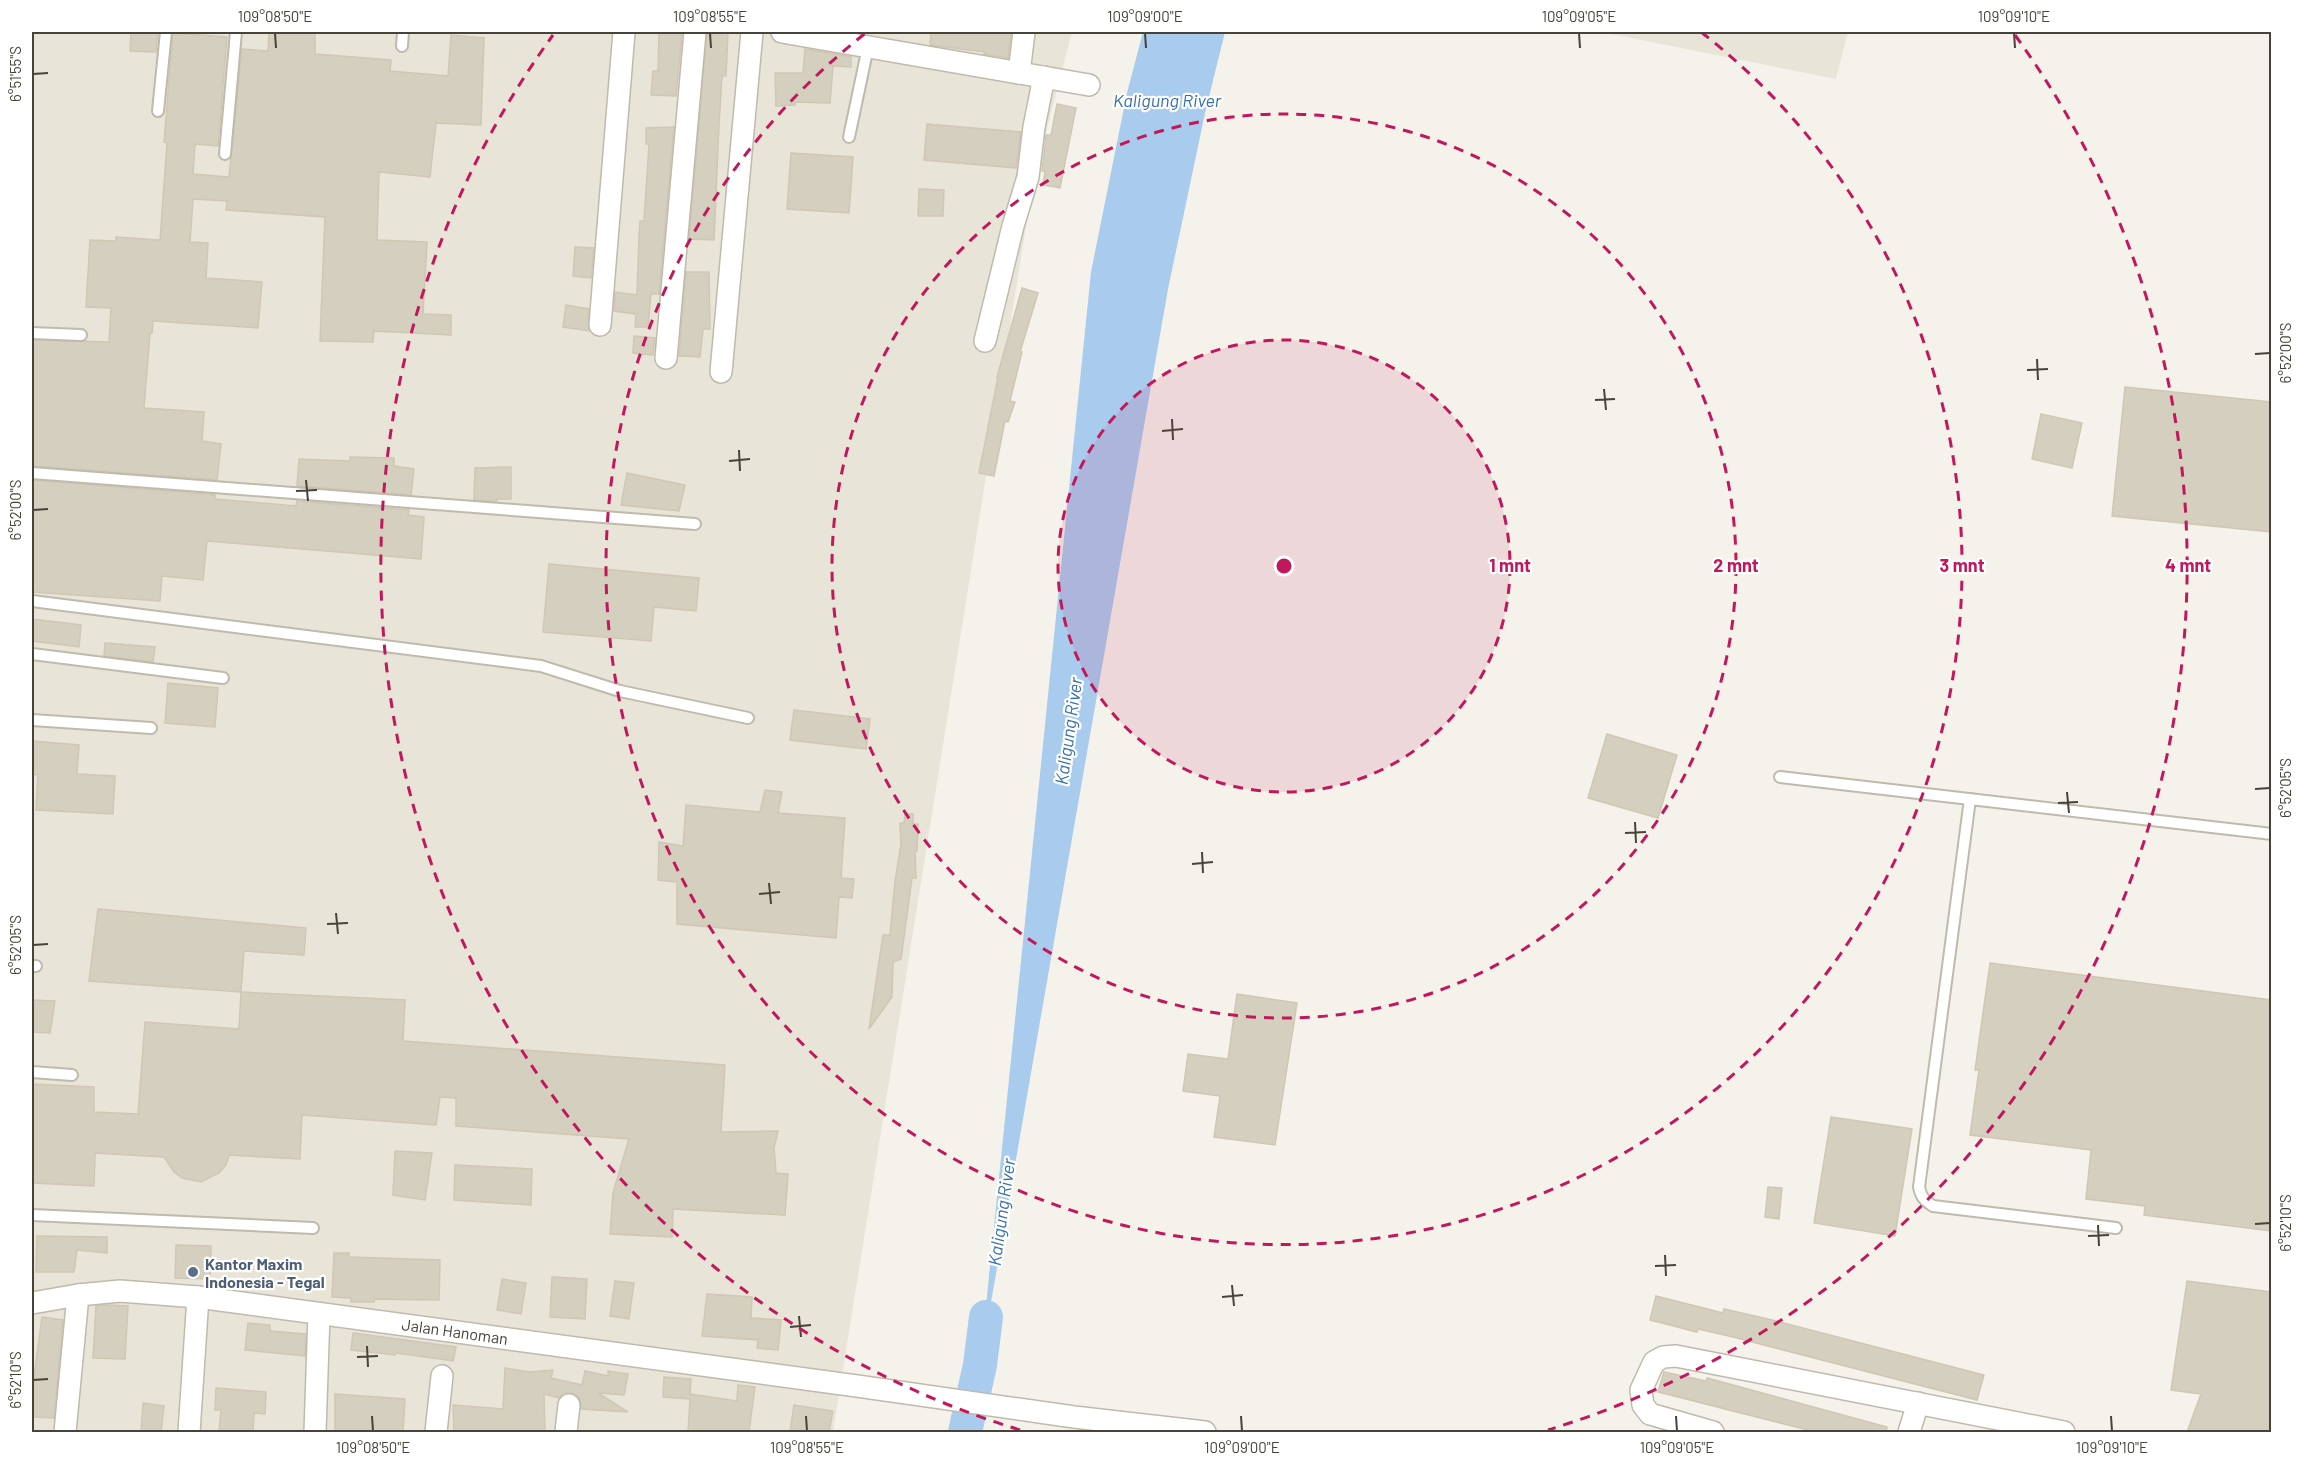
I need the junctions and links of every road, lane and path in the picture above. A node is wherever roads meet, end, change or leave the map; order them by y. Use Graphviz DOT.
graph roads {
  1 [pos="166,32"];
  2 [pos="236,32"];
  3 [pos="403,32"];
  4 [pos="624,32"];
  5 [pos="695,32"];
  6 [pos="752,32"];
  7 [pos="782,32"];
  8 [pos="1024,32"];
  9 [pos="402,46"];
  10 [pos="868,46"];
  11 [pos="1019,73"];
  12 [pos="1044,77"];
  13 [pos="1089,85"];
  14 [pos="158,111"];
  15 [pos="849,136"];
  16 [pos="225,154"];
  17 [pos="600,325"];
  18 [pos="32,333"];
  19 [pos="81,335"];
  20 [pos="986,341"];
  21 [pos="666,358"];
  22 [pos="722,372"];
  23 [pos="32,473"];
  24 [pos="695,524"];
  25 [pos="32,600"];
  26 [pos="32,654"];
  27 [pos="224,678"];
  28 [pos="748,718"];
  29 [pos="32,720"];
  30 [pos="151,728"];
  31 [pos="1780,777"];
  32 [pos="1970,799"];
  33 [pos="2271,834"];
  34 [pos="32,1072"];
  35 [pos="72,1075"];
  36 [pos="32,1215"];
  37 [pos="313,1228"];
  38 [pos="2116,1228"];
  39 [pos="78,1295"];
  40 [pos="198,1297"];
  41 [pos="32,1304"];
  42 [pos="319,1314"];
  43 [pos="442,1376"];
  44 [pos="1918,1404"];
  45 [pos="569,1405"];
  46 [pos="65,1432"];
  47 [pos="189,1432"];
  48 [pos="315,1432"];
  49 [pos="436,1432"];
  50 [pos="566,1432"];
  51 [pos="1205,1432"];
  52 [pos="1713,1432"];
  53 [pos="1909,1432"];
  54 [pos="2064,1432"];
  1 -- 14 [label="lane"];
  2 -- 16 [label="lane"];
  3 -- 9 [label="lane"];
  4 -- 17 [label="street"];
  5 -- 21 [label="street"];
  6 -- 22 [label="street"];
  7 -- 10 [label="street"];
  8 -- 11 [label="street"];
  10 -- 11 [label="street"];
  10 -- 15 [label="lane"];
  11 -- 12 [label="street"];
  12 -- 13 [label="street"];
  12 -- 20 [label="street"];
  18 -- 19 [label="lane"];
  23 -- 24 [label="lane"];
  25 -- 28 [label="lane"];
  26 -- 27 [label="lane"];
  29 -- 30 [label="lane"];
  31 -- 32 [label="lane"];
  32 -- 33 [label="lane"];
  32 -- 38 [label="lane"];
  34 -- 35 [label="lane"];
  36 -- 37 [label="lane"];
  39 -- 40 [label="street, Jalan Hanoman"];
  39 -- 41 [label="street, Jalan Hanoman"];
  39 -- 46 [label="street"];
  40 -- 42 [label="street, Jalan Hanoman"];
  40 -- 47 [label="street"];
  42 -- 48 [label="street"];
  42 -- 51 [label="street, Jalan Hanoman"];
  43 -- 49 [label="street"];
  44 -- 52 [label="street"];
  44 -- 53 [label="street"];
  44 -- 54 [label="street"];
  45 -- 50 [label="street"];
}
